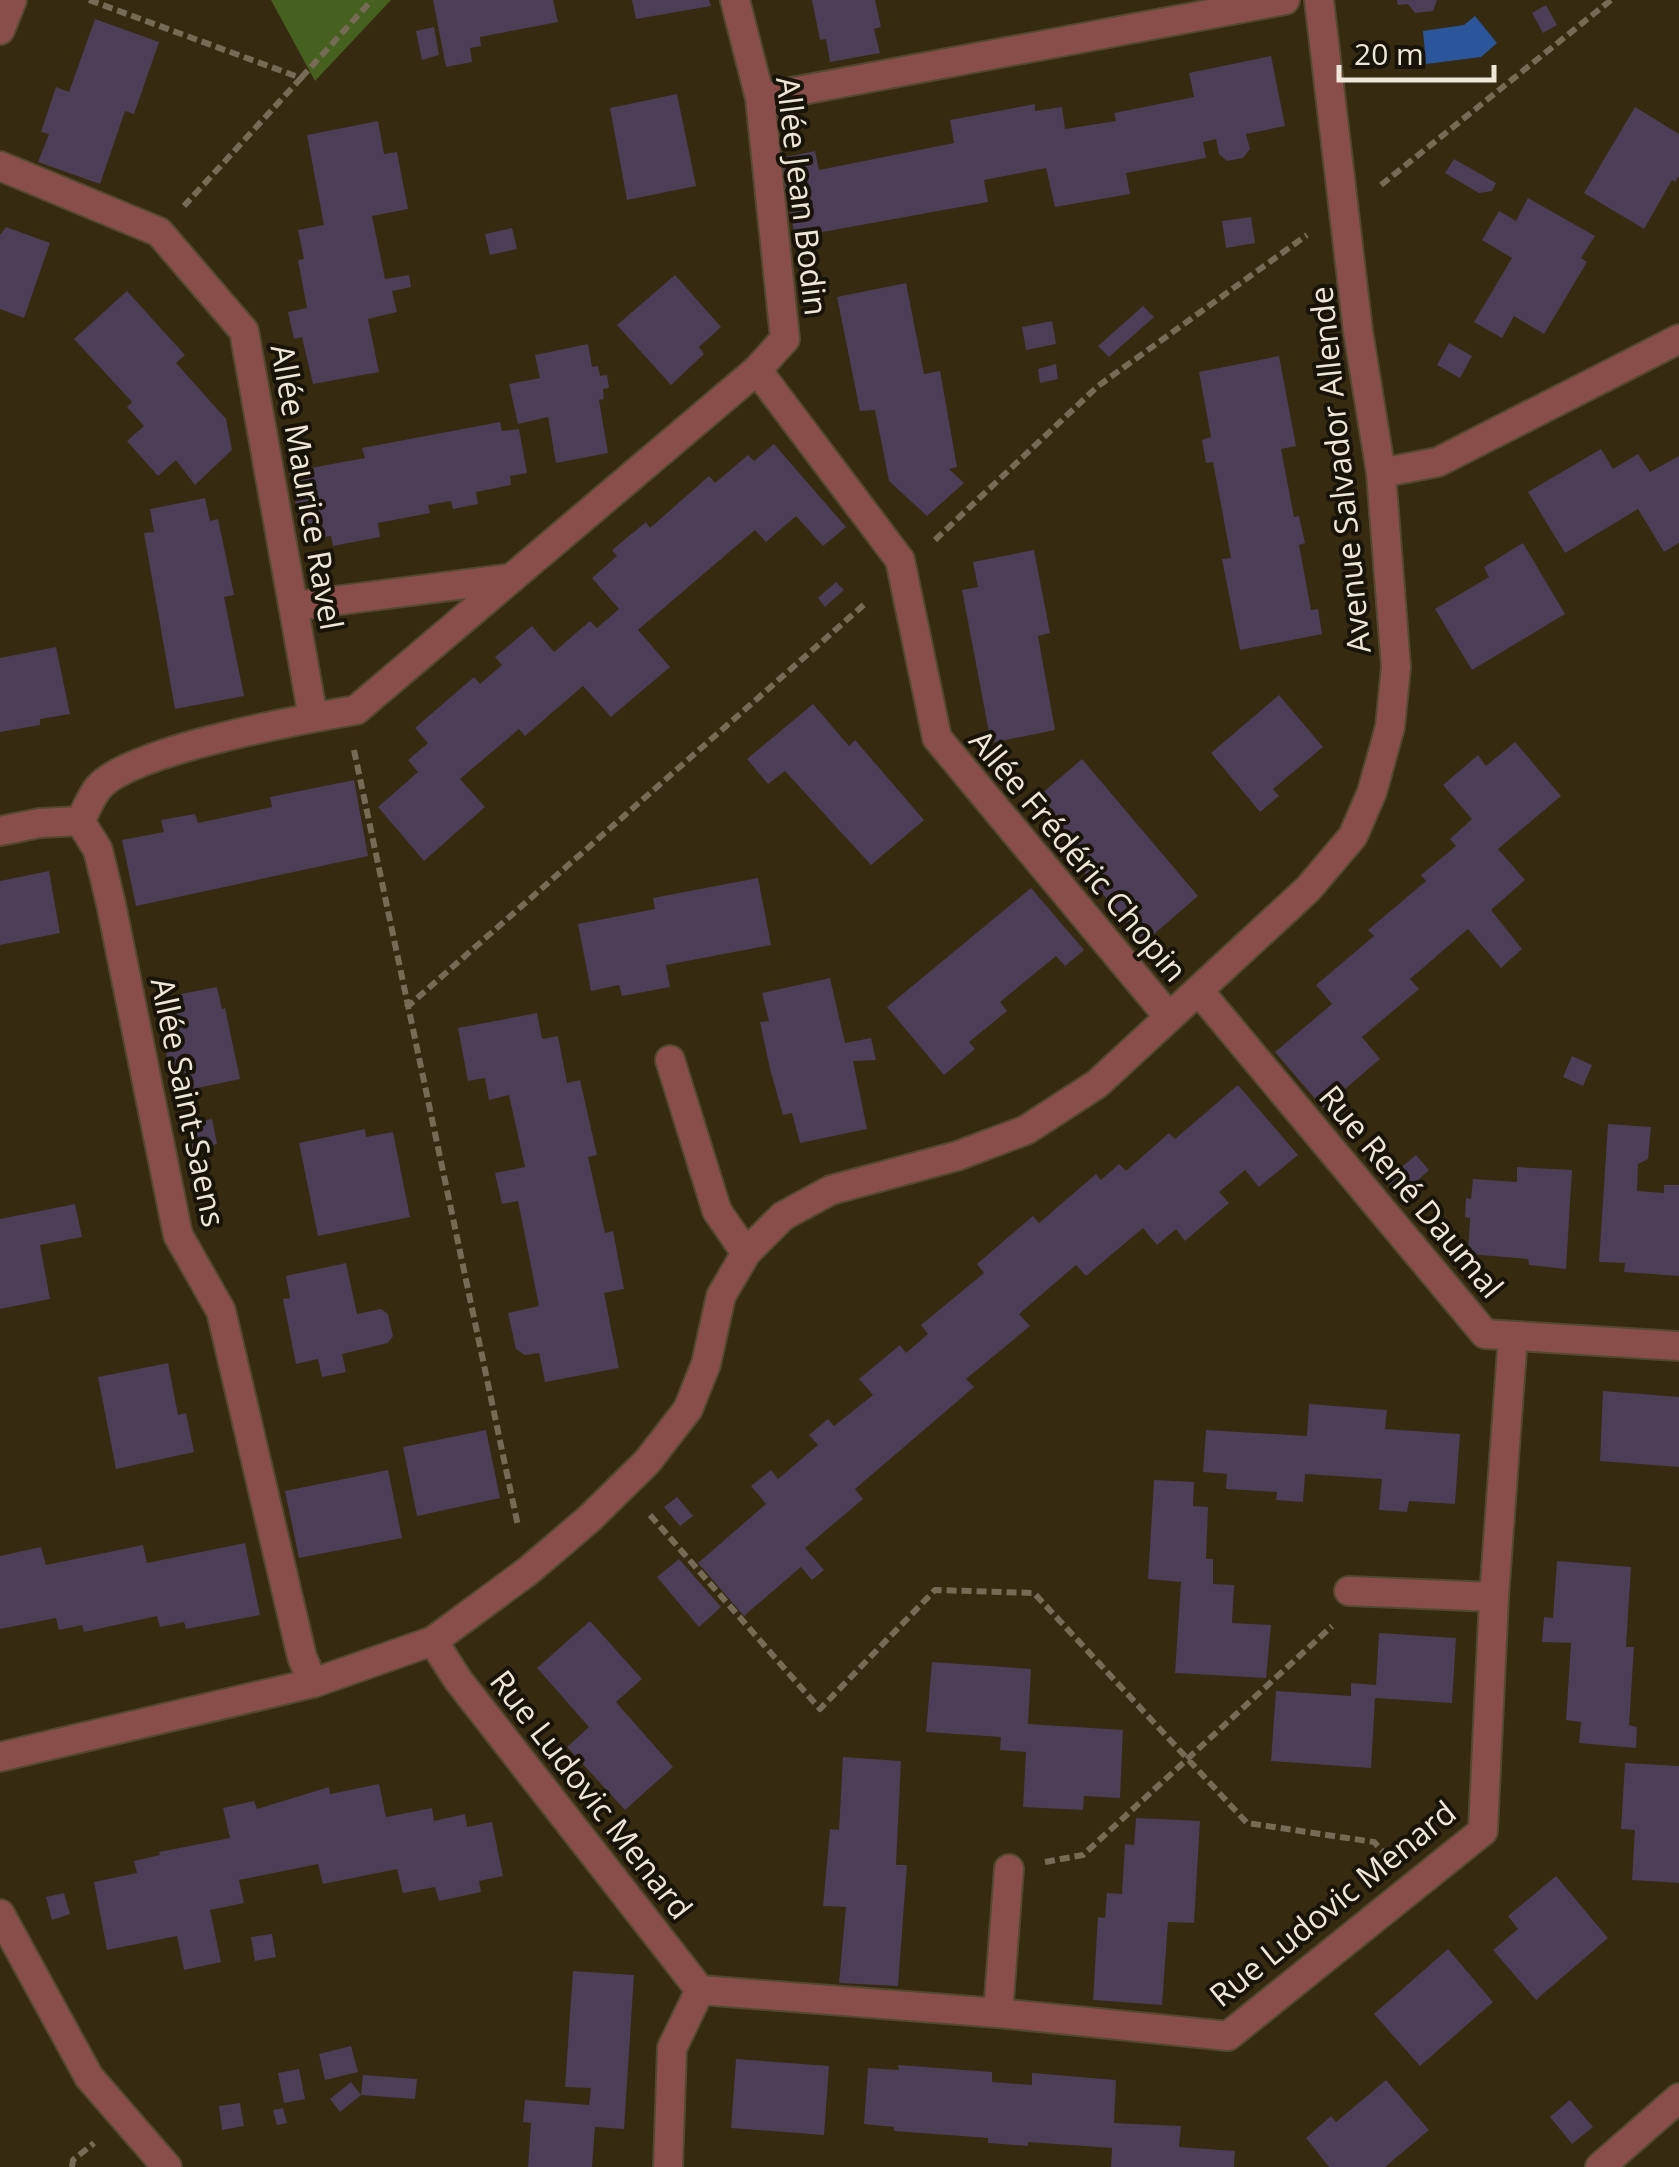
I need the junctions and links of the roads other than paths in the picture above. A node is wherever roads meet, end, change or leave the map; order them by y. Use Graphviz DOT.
graph roads {
  1 [pos="12,0"];
  2 [pos="735,0"];
  3 [pos="1285,0"];
  4 [pos="1319,0"];
  5 [pos="0,30"];
  6 [pos="760,98"];
  7 [pos="0,166"];
  8 [pos="1679,338"];
  9 [pos="757,370"];
  10 [pos="1381,473"];
  11 [pos="512,578"];
  12 [pos="295,606"];
  13 [pos="313,717"];
  14 [pos="80,822"];
  15 [pos="0,831"];
  16 [pos="1199,991"];
  17 [pos="1169,1017"];
  18 [pos="670,1060"];
  19 [pos="746,1253"];
  20 [pos="1513,1336"];
  21 [pos="1679,1346"];
  22 [pos="1349,1591"];
  23 [pos="1494,1596"];
  24 [pos="432,1640"];
  25 [pos="314,1684"];
  26 [pos="0,1757"];
  27 [pos="1009,1869"];
  28 [pos="0,1914"];
  29 [pos="700,1990"];
  30 [pos="998,2013"];
  31 [pos="1679,2098"];
  32 [pos="168,2167"];
  33 [pos="668,2167"];
  34 [pos="1600,2167"];
  1 -- 5 [label="street"];
  2 -- 6 [label="street, Allée Jean Bodin"];
  3 -- 6 [label="street"];
  4 -- 10 [label="street, Avenue Salvador Allende"];
  6 -- 9 [label="street, Allée Jean Bodin"];
  7 -- 12 [label="street, Allée Maurice Ravel"];
  8 -- 10 [label="street"];
  9 -- 11 [label="street, Allée Jean Bodin"];
  9 -- 17 [label="street, Allée Frédéric Chopin"];
  10 -- 16 [label="street, Avenue Salvador Allende"];
  11 -- 12 [label="street"];
  11 -- 13 [label="street, Allée Jean Bodin"];
  12 -- 13 [label="street, Allée Maurice Ravel"];
  13 -- 14 [label="street, Allée Jean Bodin"];
  14 -- 15 [label="street"];
  14 -- 25 [label="street, Allée Saint-Saens"];
  16 -- 17 [label="street, Avenue Salvador Allende"];
  16 -- 20 [label="street, Rue René Daumal"];
  17 -- 19 [label="street, Avenue Salvador Allende"];
  18 -- 19 [label="street"];
  19 -- 24 [label="street, Avenue Salvador Allende"];
  20 -- 21 [label="street, Rue René Daumal"];
  20 -- 23 [label="street, Rue Ludovic Menard"];
  22 -- 23 [label="street"];
  23 -- 30 [label="street, Rue Ludovic Menard"];
  24 -- 25 [label="street, Avenue Salvador Allende"];
  24 -- 29 [label="street, Rue Ludovic Menard"];
  25 -- 26 [label="street, Avenue Salvador Allende"];
  27 -- 30 [label="street"];
  28 -- 32 [label="street"];
  29 -- 30 [label="street, Rue Ludovic Menard"];
  29 -- 33 [label="street"];
  31 -- 34 [label="street"];
}
